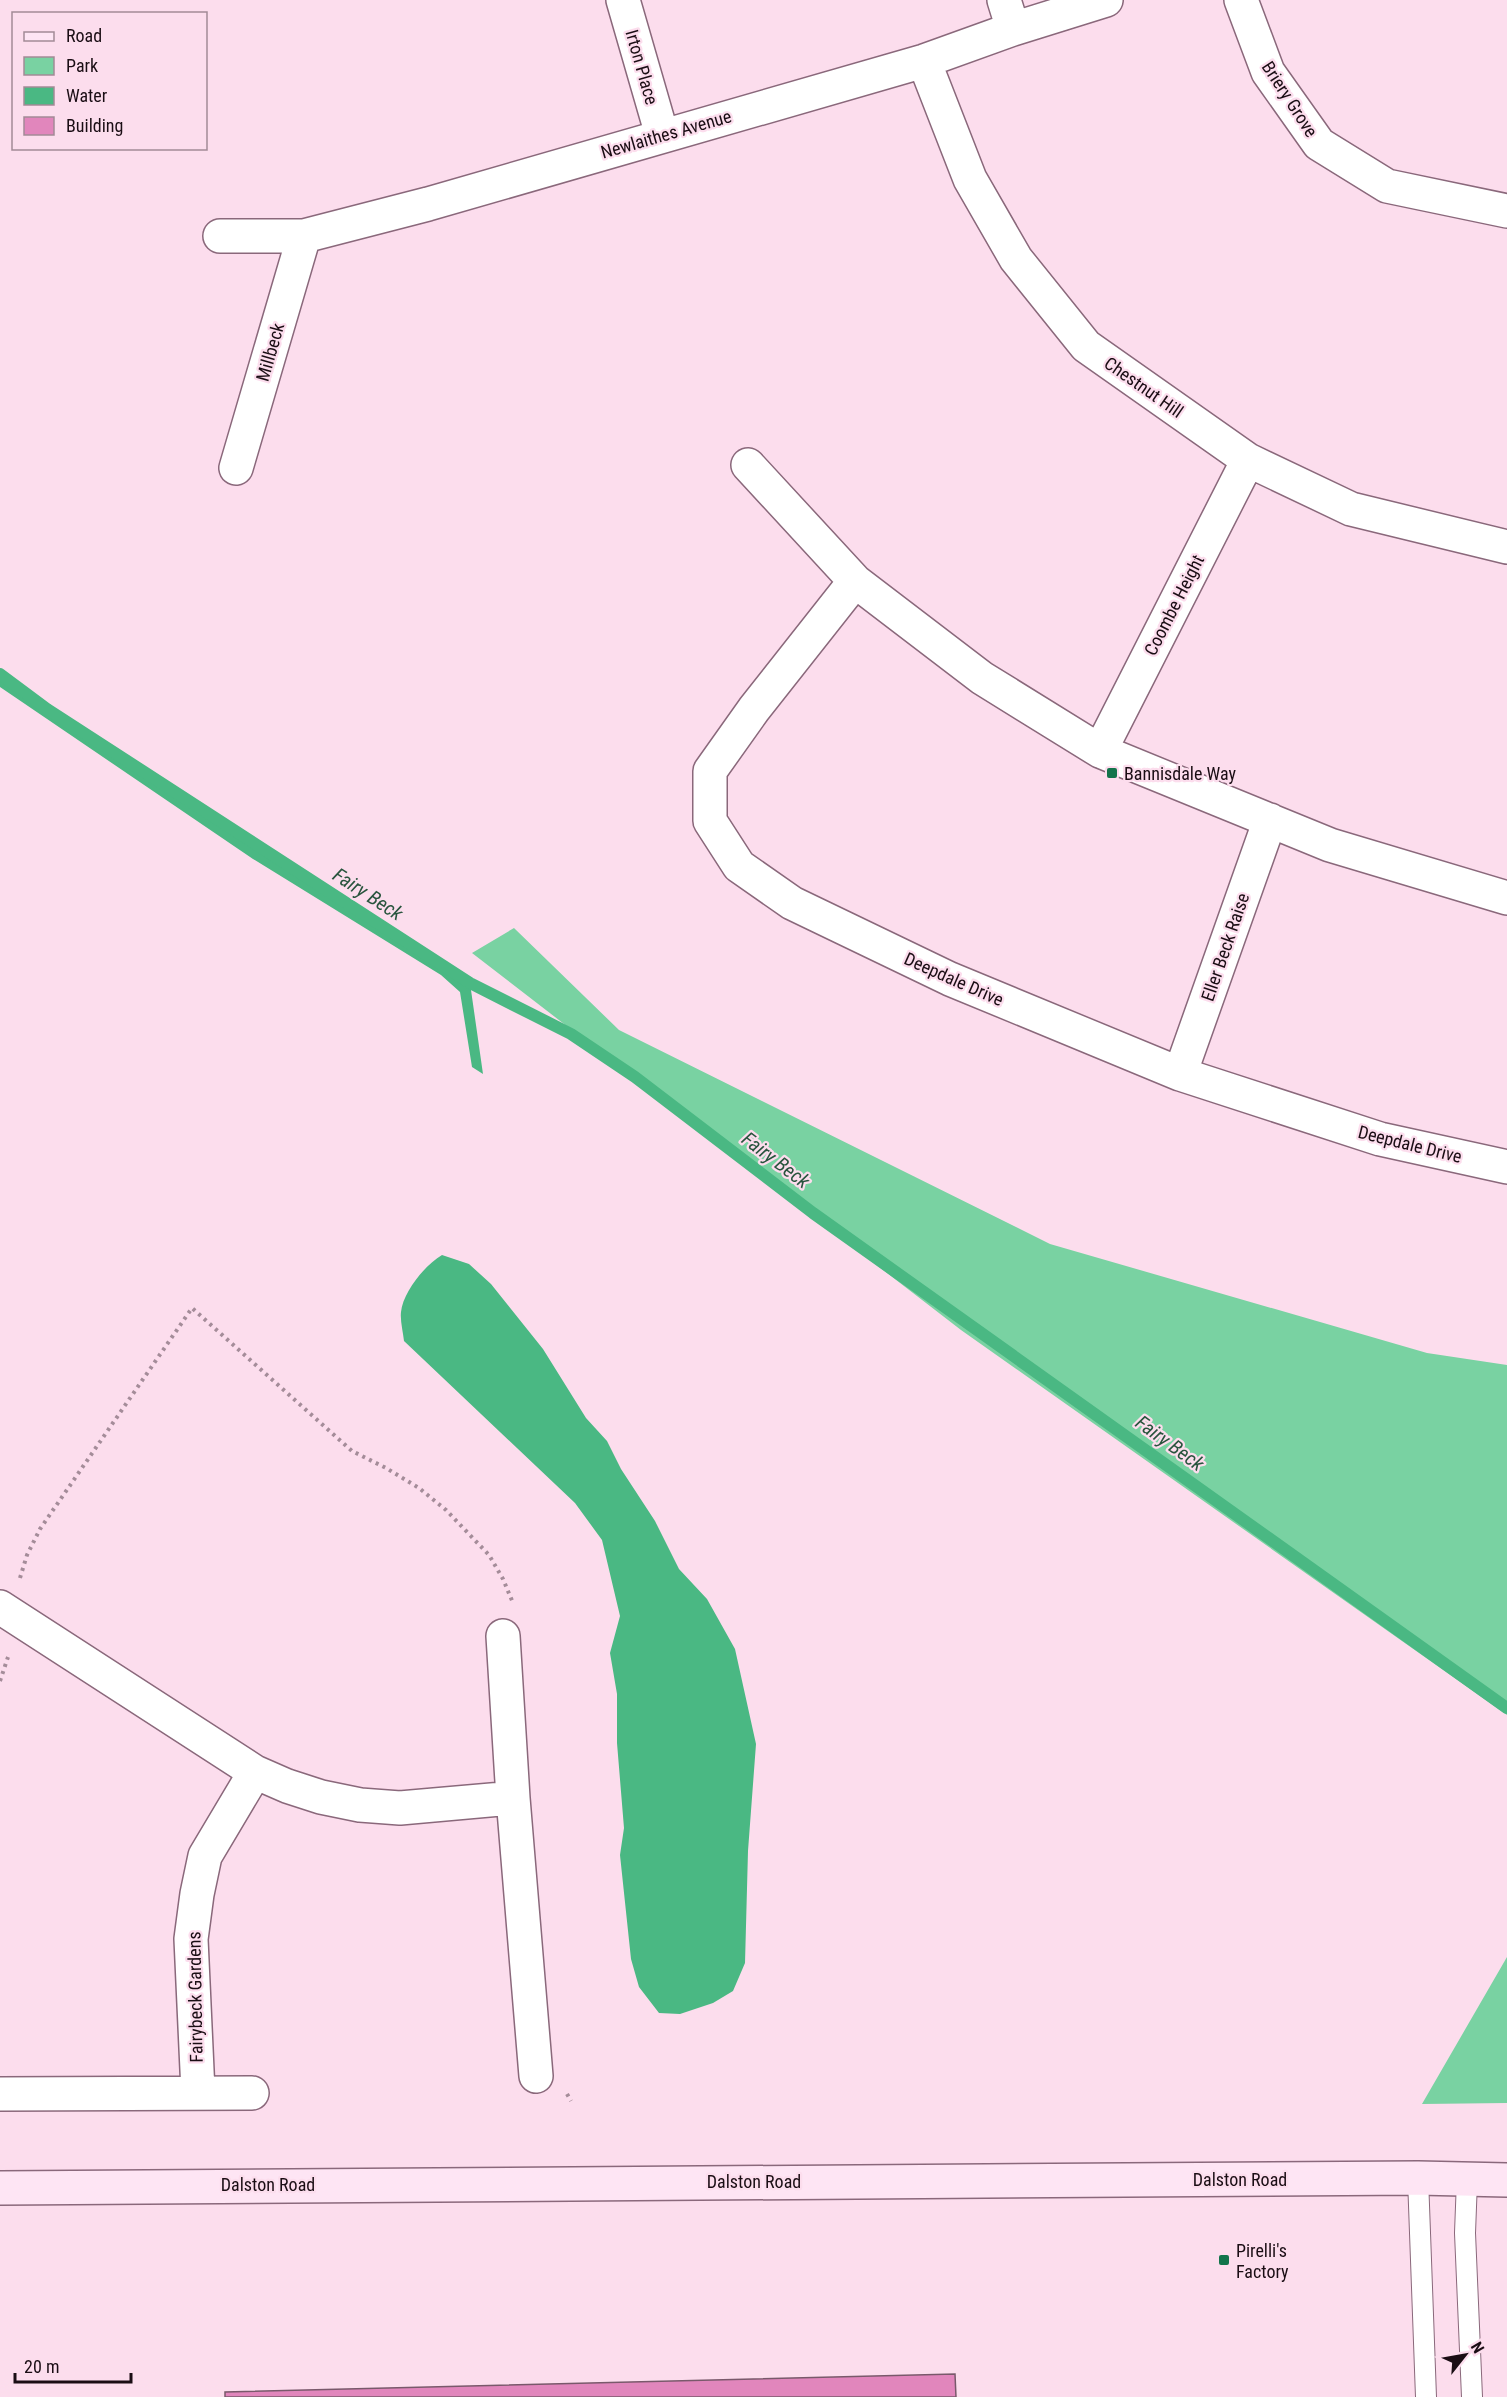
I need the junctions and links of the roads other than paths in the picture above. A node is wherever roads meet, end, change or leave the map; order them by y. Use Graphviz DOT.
graph roads {
  1 [pos="623,0"];
  2 [pos="1106,0"];
  3 [pos="1241,0"];
  4 [pos="1008,14"];
  5 [pos="924,62"];
  6 [pos="662,135"];
  7 [pos="1507,211"];
  8 [pos="220,236"];
  9 [pos="304,236"];
  10 [pos="1248,460"];
  11 [pos="748,465"];
  12 [pos="237,468"];
  13 [pos="1507,547"];
  14 [pos="855,581"];
  15 [pos="1100,751"];
  16 [pos="1270,820"];
  17 [pos="1507,898"];
  18 [pos="1180,1074"];
  19 [pos="1507,1167"];
  20 [pos="7,1612"];
  21 [pos="509,1623"];
  22 [pos="255,1772"];
  23 [pos="513,1798"];
  24 [pos="536,2076"];
  25 [pos="198,2092"];
  26 [pos="252,2093"];
  27 [pos="0,2094"];
  28 [pos="1418,2178"];
  29 [pos="1467,2180"];
  30 [pos="1507,2180"];
  31 [pos="0,2187"];
  32 [pos="1426,2397"];
  33 [pos="1472,2397"];
  1 -- 6 [label="street, Irton Place"];
  2 -- 4 [label="street, Newlaithes Avenue"];
  3 -- 7 [label="street, Briery Grove"];
  4 -- 5 [label="street, Newlaithes Avenue"];
  5 -- 6 [label="street, Newlaithes Avenue"];
  5 -- 10 [label="street, Chestnut Hill"];
  6 -- 9 [label="street, Newlaithes Avenue"];
  8 -- 9 [label="street, Newlaithes Avenue"];
  9 -- 12 [label="street, Millbeck"];
  10 -- 13 [label="street, Chestnut Hill"];
  10 -- 15 [label="street, Coombe Height"];
  11 -- 14 [label="street"];
  14 -- 15 [label="street"];
  14 -- 18 [label="street, Deepdale Drive"];
  15 -- 16 [label="street"];
  16 -- 17 [label="street"];
  16 -- 18 [label="street, Eller Beck Raise"];
  18 -- 19 [label="street, Deepdale Drive"];
  20 -- 22 [label="street"];
  21 -- 23 [label="street"];
  22 -- 23 [label="street"];
  22 -- 25 [label="street, Fairybeck Gardens"];
  23 -- 24 [label="street"];
  25 -- 26 [label="street"];
  25 -- 27 [label="street"];
  28 -- 29 [label="main road, Dalston Road"];
  28 -- 31 [label="main road, Dalston Road"];
  28 -- 32 [label="lane"];
  29 -- 30 [label="main road, Dalston Road"];
  29 -- 33 [label="lane"];
}
